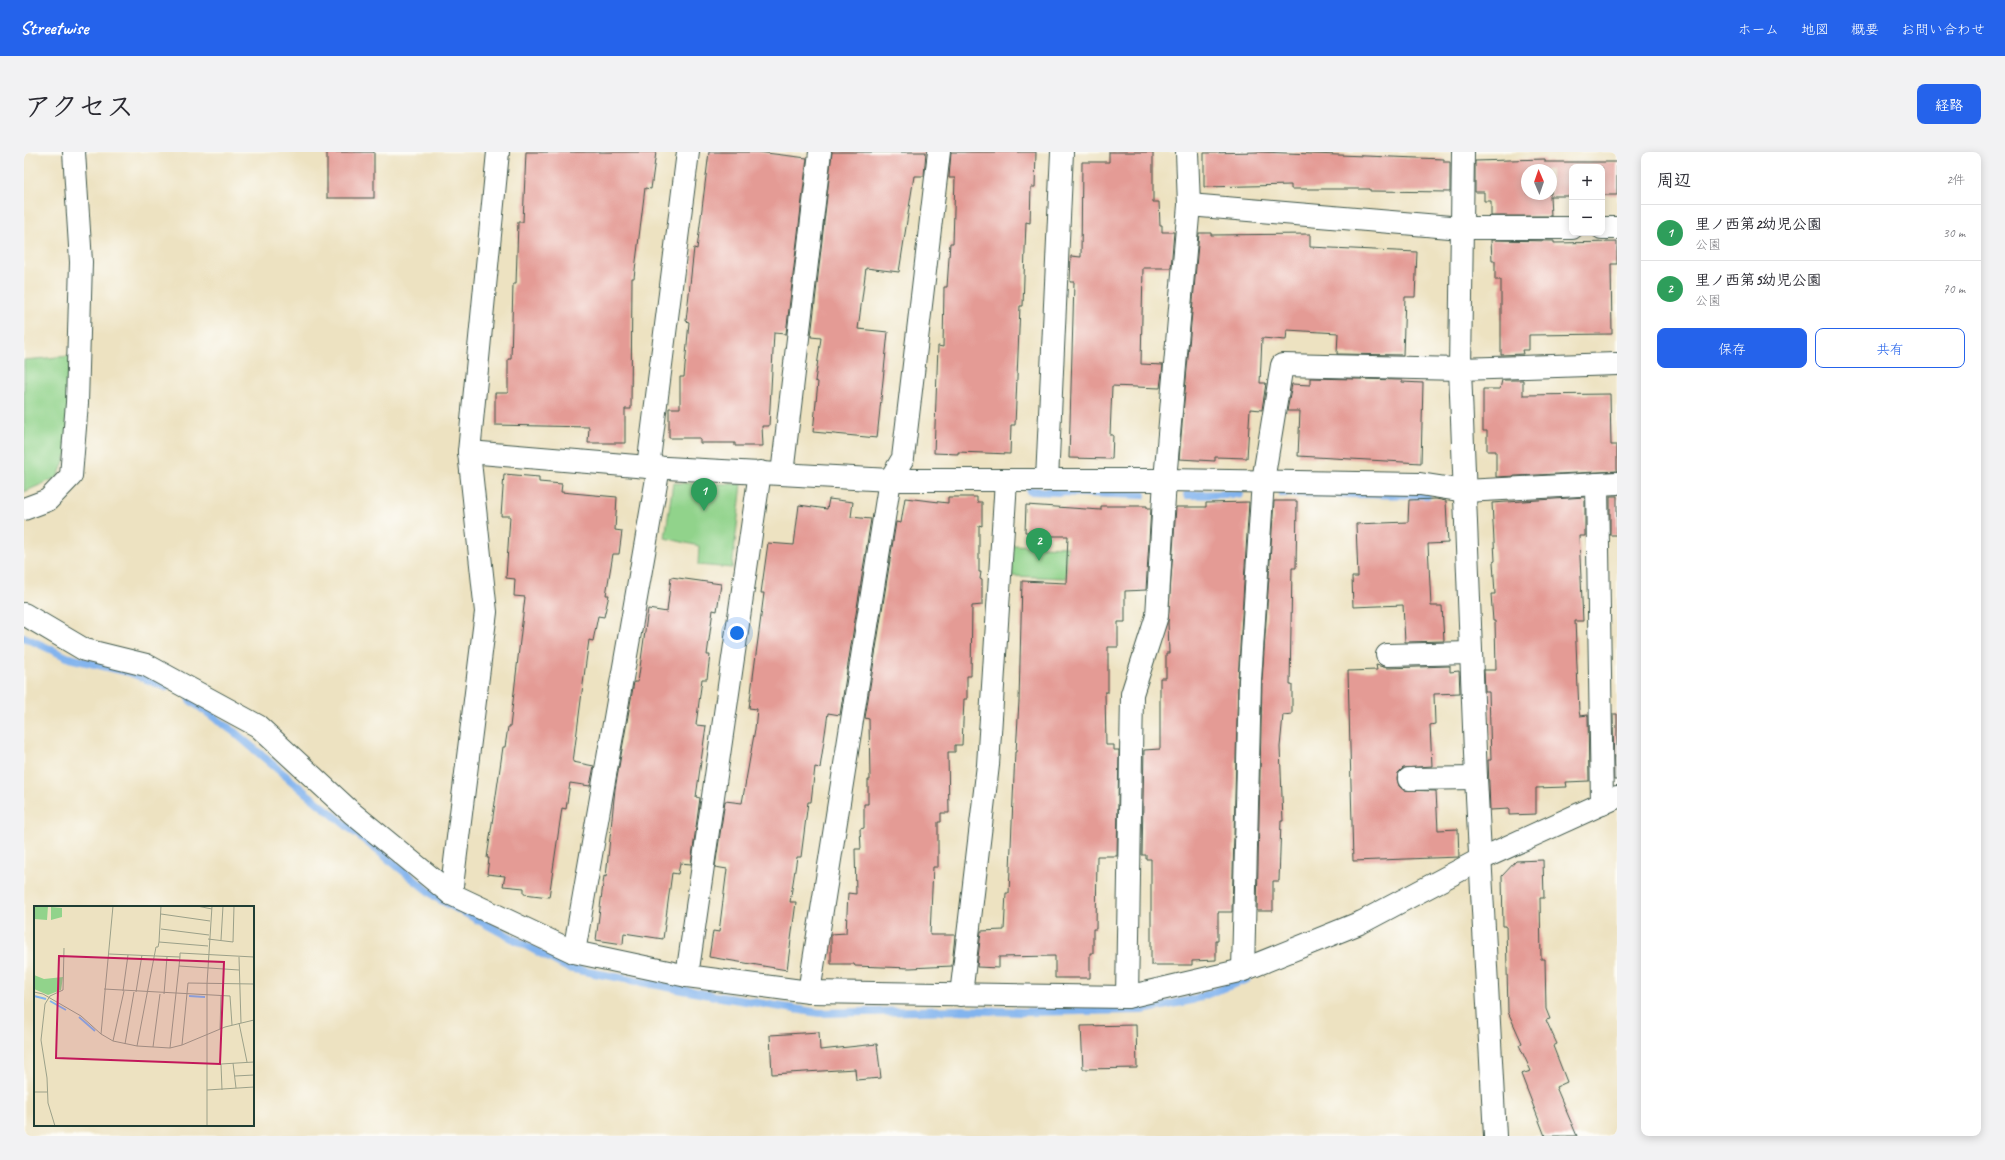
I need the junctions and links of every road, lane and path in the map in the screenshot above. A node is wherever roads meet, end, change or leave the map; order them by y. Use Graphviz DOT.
graph roads {
  1 [pos="74,152"];
  2 [pos="498,152"];
  3 [pos="688,152"];
  4 [pos="820,152"];
  5 [pos="939,152"];
  6 [pos="1062,152"];
  7 [pos="1188,152"];
  8 [pos="1463,152"];
  9 [pos="1189,205"];
  10 [pos="1462,228"];
  11 [pos="1569,228"];
  12 [pos="1605,228"];
  13 [pos="1617,228"];
  14 [pos="1617,364"];
  15 [pos="1460,369"];
  16 [pos="469,452"];
  17 [pos="654,467"];
  18 [pos="760,472"];
  19 [pos="782,474"];
  20 [pos="890,480"];
  21 [pos="1047,480"];
  22 [pos="1165,480"];
  23 [pos="1006,481"];
  24 [pos="1263,481"];
  25 [pos="1607,484"];
  26 [pos="1465,491"];
  27 [pos="24,509"];
  28 [pos="24,614"];
  29 [pos="1471,653"];
  30 [pos="1387,655"];
  31 [pos="1476,778"];
  32 [pos="1409,779"];
  33 [pos="1610,801"];
  34 [pos="1481,859"];
  35 [pos="451,894"];
  36 [pos="574,952"];
  37 [pos="1243,970"];
  38 [pos="687,976"];
  39 [pos="808,992"];
  40 [pos="961,995"];
  41 [pos="1127,997"];
  42 [pos="1495,1136"];
  1 -- 27 [label="street"];
  2 -- 16 [label="street"];
  3 -- 17 [label="street"];
  4 -- 19 [label="street"];
  5 -- 20 [label="street"];
  6 -- 21 [label="street"];
  7 -- 9 [label="street"];
  8 -- 10 [label="street"];
  9 -- 10 [label="street"];
  9 -- 22 [label="street"];
  10 -- 11 [label="street"];
  10 -- 15 [label="street"];
  12 -- 13 [label="street"];
  14 -- 15 [label="street"];
  15 -- 24 [label="street"];
  15 -- 26 [label="street"];
  16 -- 17 [label="street"];
  16 -- 35 [label="street"];
  17 -- 18 [label="street"];
  17 -- 36 [label="street"];
  18 -- 19 [label="street"];
  18 -- 38 [label="street"];
  19 -- 20 [label="street"];
  20 -- 23 [label="street"];
  20 -- 39 [label="street"];
  21 -- 22 [label="street"];
  21 -- 23 [label="street"];
  22 -- 24 [label="street"];
  22 -- 41 [label="street"];
  23 -- 40 [label="street"];
  24 -- 26 [label="street"];
  24 -- 37 [label="street"];
  25 -- 26 [label="street"];
  25 -- 33 [label="street"];
  26 -- 29 [label="street"];
  28 -- 35 [label="street"];
  29 -- 30 [label="street"];
  29 -- 31 [label="street"];
  31 -- 32 [label="street"];
  31 -- 34 [label="street"];
  33 -- 34 [label="street"];
  34 -- 37 [label="street"];
  34 -- 42 [label="street"];
  35 -- 36 [label="street"];
  36 -- 38 [label="street"];
  37 -- 41 [label="street"];
  38 -- 39 [label="street"];
  39 -- 40 [label="street"];
  40 -- 41 [label="street"];
}
